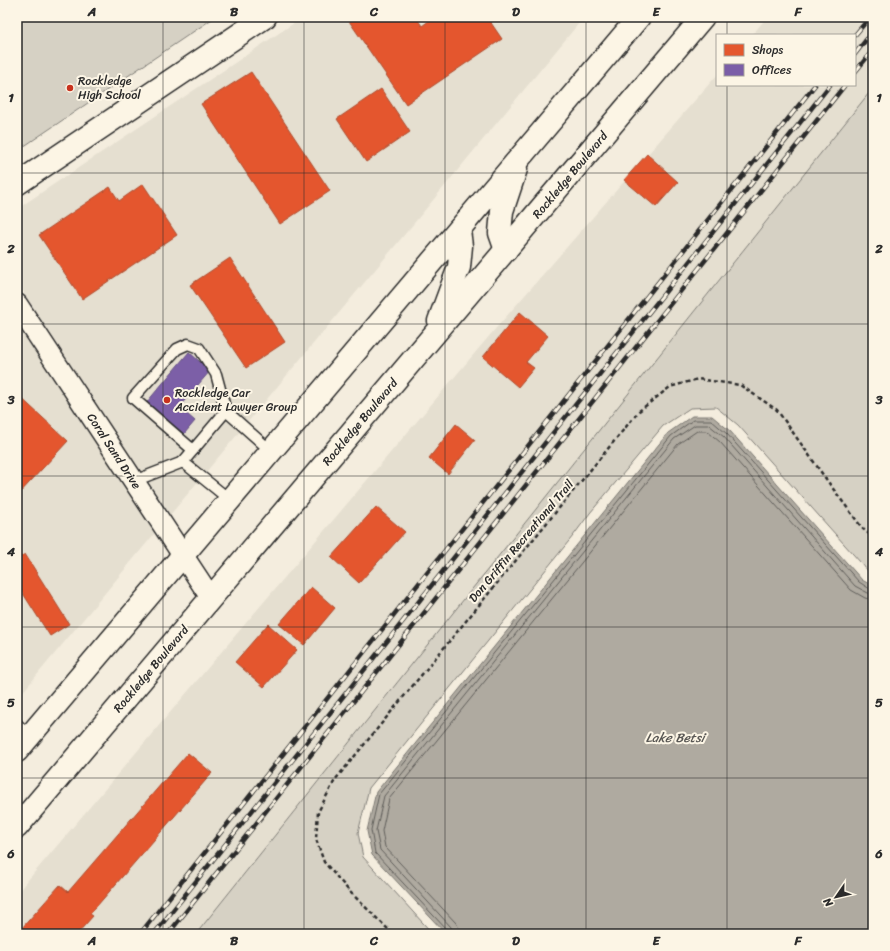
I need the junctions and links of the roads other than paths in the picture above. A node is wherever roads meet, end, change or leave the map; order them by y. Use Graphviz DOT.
graph roads {
  1 [pos="265,17"];
  2 [pos="639,17"];
  3 [pos="703,17"];
  4 [pos="519,159"];
  5 [pos="17,184"];
  6 [pos="459,230"];
  7 [pos="506,250"];
  8 [pos="17,304"];
  9 [pos="434,335"];
  10 [pos="226,411"];
  11 [pos="193,450"];
  12 [pos="271,451"];
  13 [pos="183,462"];
  14 [pos="134,481"];
  15 [pos="230,500"];
  16 [pos="183,555"];
  17 [pos="211,598"];
  18 [pos="21,737"];
  19 [pos="17,827"];
  1 -- 5 [label="main road"];
  2 -- 4 [label="main road"];
  3 -- 7 [label="main road, Rockledge Boulevard"];
  4 -- 6 [label="main road"];
  4 -- 7 [label="main road"];
  6 -- 9 [label="main road"];
  6 -- 12 [label="main road"];
  7 -- 9 [label="main road, Rockledge Boulevard"];
  8 -- 14 [label="street, Coral Sand Drive"];
  9 -- 17 [label="main road, Rockledge Boulevard"];
  10 -- 11 [label="lane"];
  10 -- 11 [label="lane"];
  10 -- 12 [label="lane"];
  11 -- 13 [label="lane"];
  12 -- 15 [label="main road"];
  13 -- 14 [label="lane"];
  13 -- 15 [label="lane"];
  14 -- 16 [label="street, Coral Sand Drive"];
  15 -- 16 [label="main road"];
  16 -- 17 [label="street, Coral Sand Drive"];
  16 -- 18 [label="main road"];
  17 -- 19 [label="main road, Rockledge Boulevard"];
}
